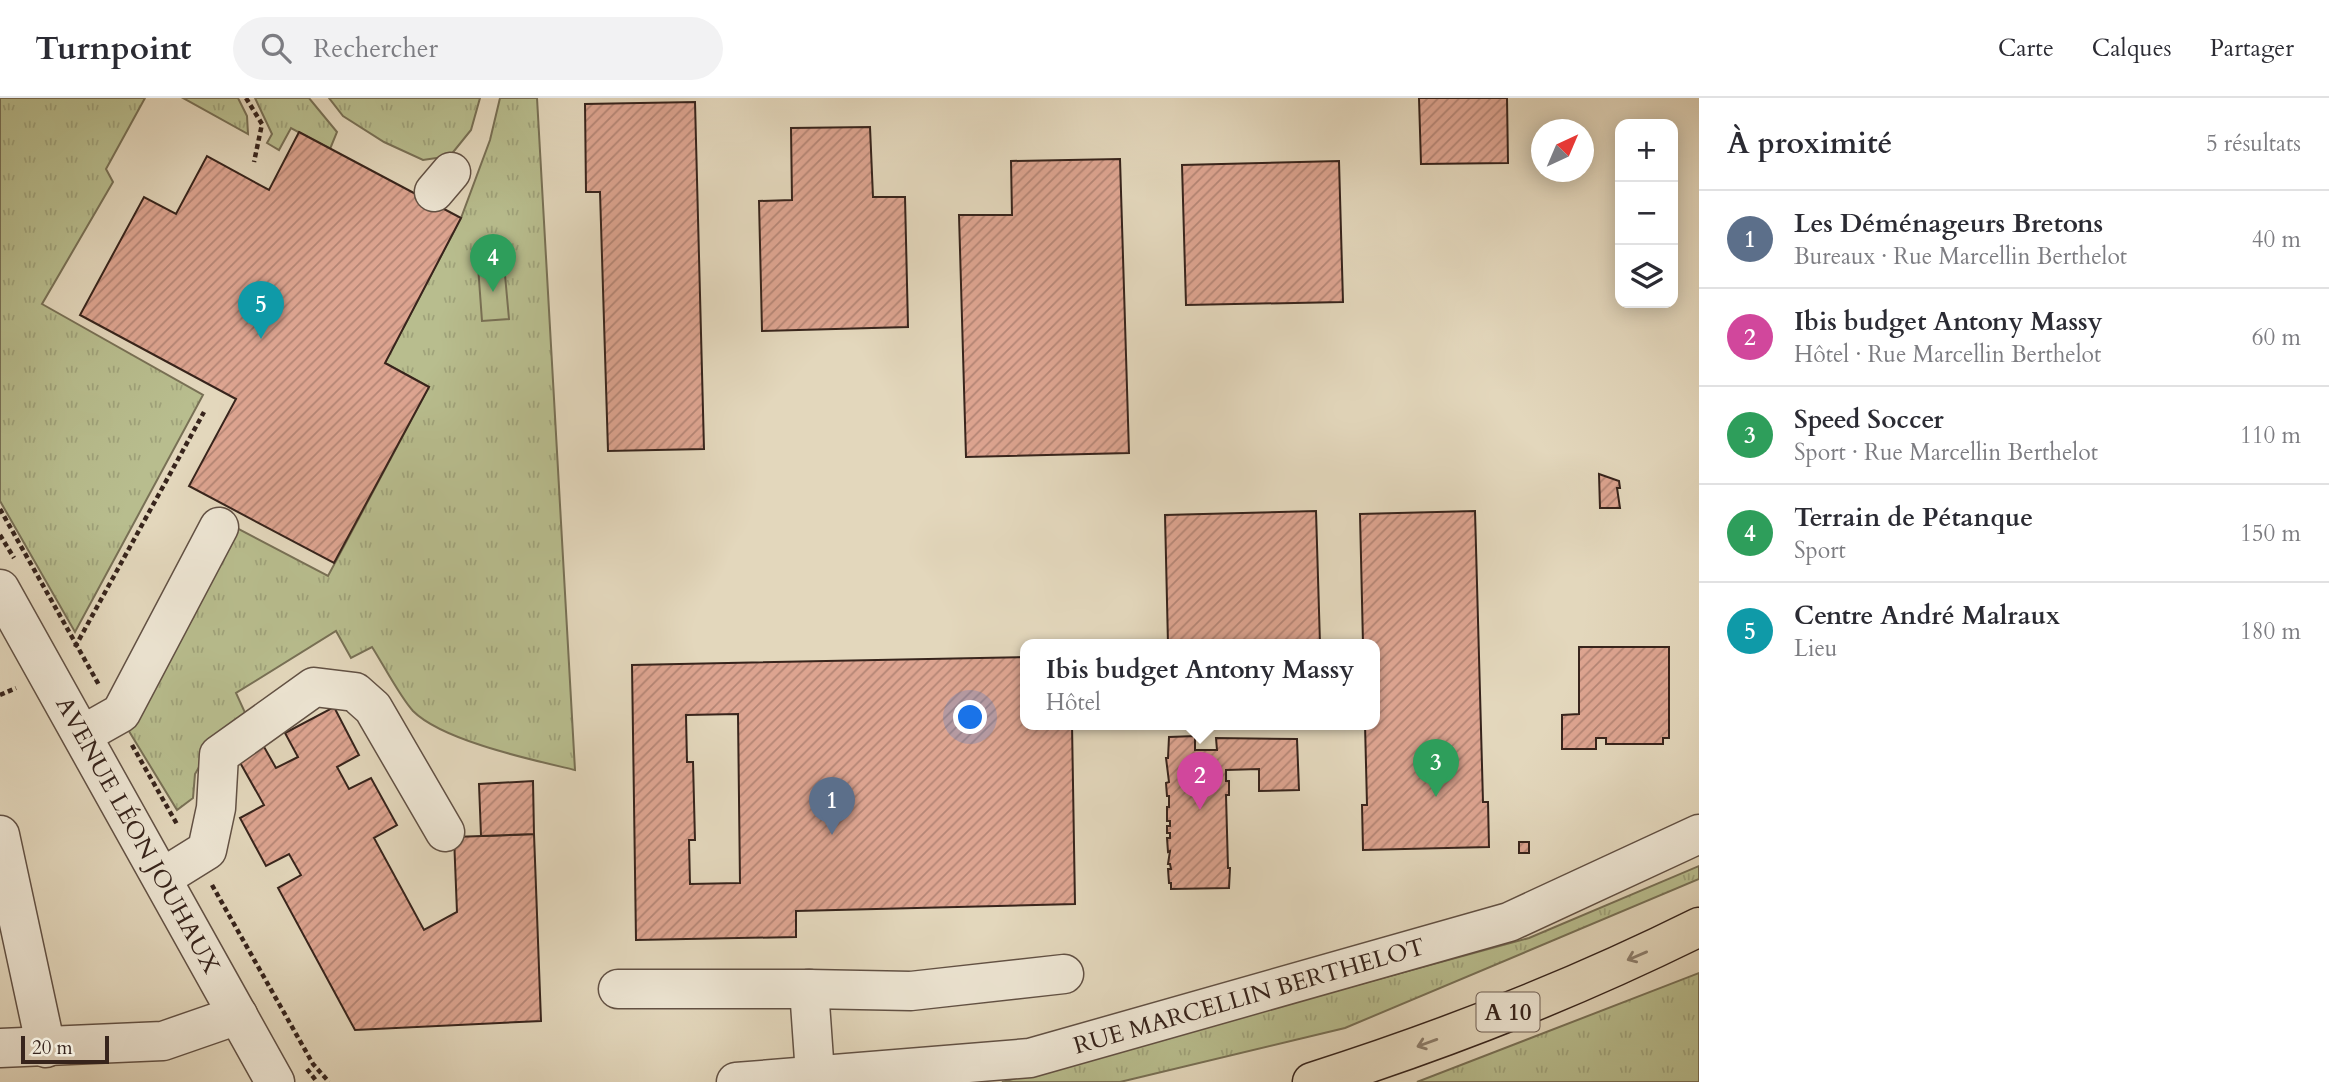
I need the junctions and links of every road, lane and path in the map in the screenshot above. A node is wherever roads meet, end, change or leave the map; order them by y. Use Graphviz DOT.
graph roads {
  1 [pos="246,98"];
  2 [pos="254,162"];
  3 [pos="204,412"];
  4 [pos="0,509"];
  5 [pos="219,527"];
  6 [pos="0,589"];
  7 [pos="77,646"];
  8 [pos="46,672"];
  9 [pos="0,695"];
  10 [pos="116,715"];
  11 [pos="82,735"];
  12 [pos="445,832"];
  13 [pos="1699,834"];
  14 [pos="0,835"];
  15 [pos="196,857"];
  16 [pos="162,878"];
  17 [pos="1699,927"];
  18 [pos="1064,974"];
  19 [pos="618,989"];
  20 [pos="809,989"];
  21 [pos="238,1015"];
  22 [pos="0,1048"];
  23 [pos="46,1048"];
  24 [pos="815,1074"];
  25 [pos="275,1082"];
  26 [pos="329,1082"];
  27 [pos="736,1082"];
  28 [pos="1312,1082"];
  1 -- 2 [label="path"];
  3 -- 7 [label="path"];
  4 -- 7 [label="path"];
  5 -- 10 [label="street"];
  6 -- 8 [label="street, AVENUE LÉON JOUHAUX"];
  7 -- 8 [label="path"];
  7 -- 10 [label="path"];
  8 -- 9 [label="path"];
  8 -- 11 [label="street, AVENUE LÉON JOUHAUX"];
  10 -- 11 [label="street"];
  10 -- 15 [label="path"];
  11 -- 16 [label="street, AVENUE LÉON JOUHAUX"];
  12 -- 15 [label="street"];
  13 -- 24 [label="street, RUE MARCELLIN BERTHELOT"];
  14 -- 23 [label="street"];
  15 -- 16 [label="street"];
  15 -- 26 [label="path"];
  16 -- 21 [label="street, AVENUE LÉON JOUHAUX"];
  17 -- 28 [label="highway, A 10, one-way"];
  18 -- 20 [label="street"];
  19 -- 20 [label="street"];
  20 -- 24 [label="street"];
  21 -- 23 [label="street"];
  21 -- 25 [label="street, AVENUE LÉON JOUHAUX"];
  22 -- 23 [label="street"];
  24 -- 27 [label="street, RUE MARCELLIN BERTHELOT"];
}
